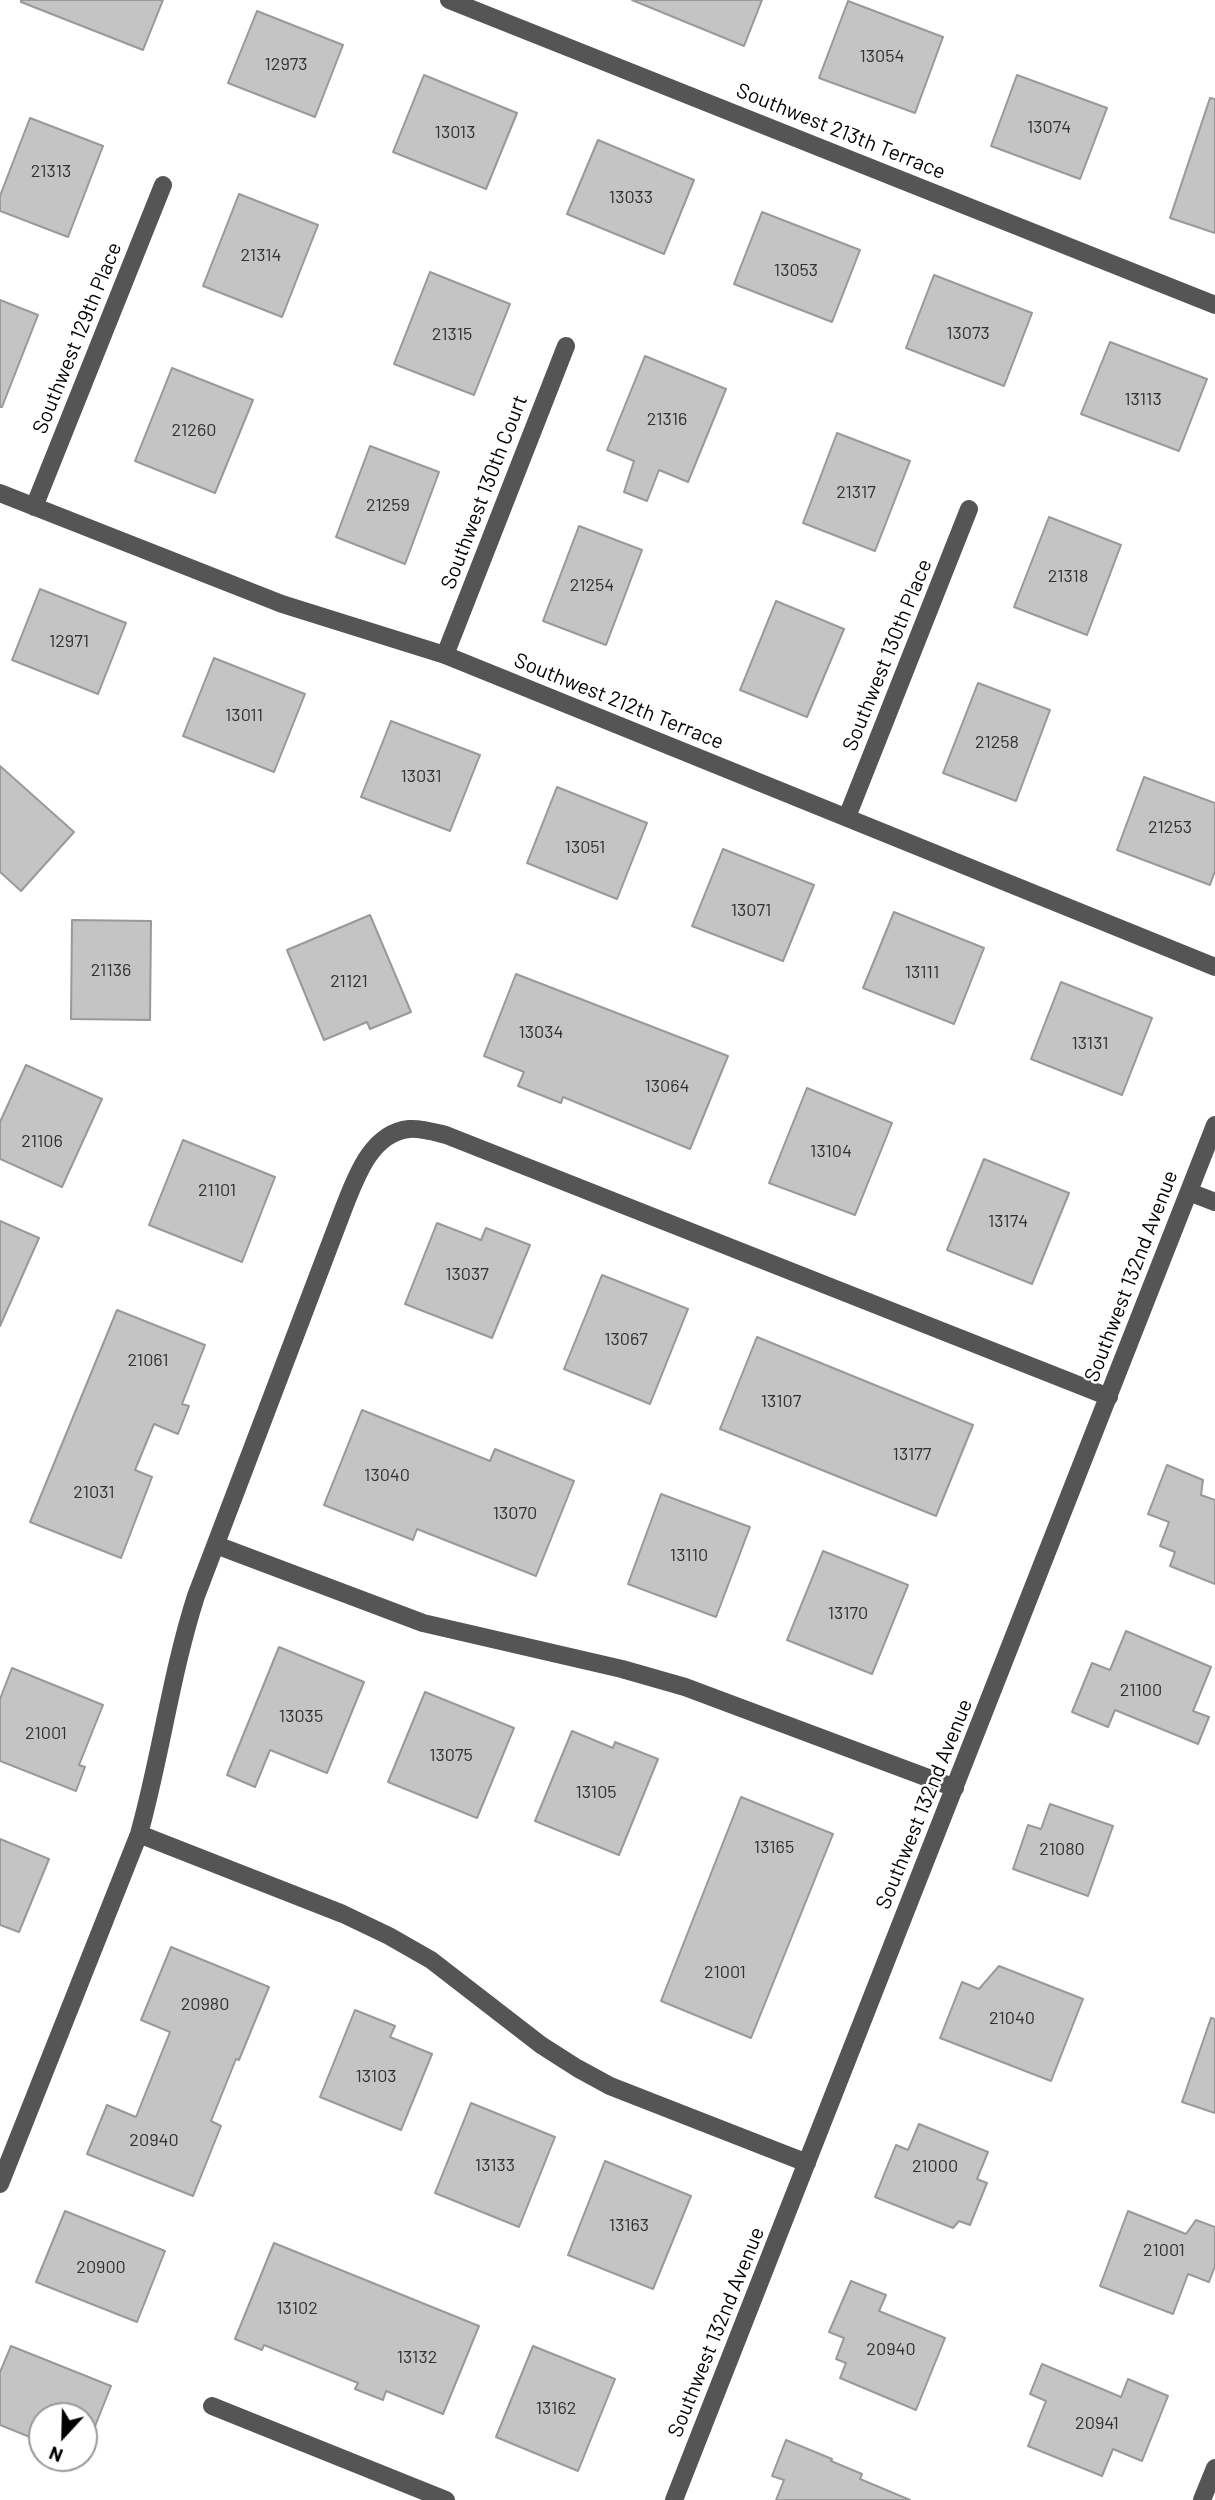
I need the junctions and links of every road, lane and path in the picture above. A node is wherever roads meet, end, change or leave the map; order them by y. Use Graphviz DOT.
graph roads {
  1 [pos="449,0"];
  2 [pos="163,186"];
  3 [pos="1215,304"];
  4 [pos="566,346"];
  5 [pos="0,494"];
  6 [pos="34,507"];
  7 [pos="969,509"];
  8 [pos="445,655"];
  9 [pos="846,817"];
  10 [pos="1215,967"];
  11 [pos="1215,1125"];
  12 [pos="1189,1192"];
  13 [pos="1215,1202"];
  14 [pos="1109,1396"];
  15 [pos="216,1545"];
  16 [pos="955,1788"];
  17 [pos="139,1834"];
  18 [pos="807,2163"];
  19 [pos="0,2185"];
  20 [pos="212,2406"];
  21 [pos="1215,2468"];
  22 [pos="446,2500"];
  23 [pos="674,2500"];
  24 [pos="1202,2500"];
  1 -- 3 [label="street, Southwest 213th Terrace"];
  2 -- 6 [label="street, Southwest 129th Place"];
  4 -- 8 [label="street, Southwest 130th Court"];
  5 -- 6 [label="street, Southwest 212th Terrace"];
  6 -- 8 [label="street, Southwest 212th Terrace"];
  7 -- 9 [label="street, Southwest 130th Place"];
  8 -- 9 [label="street, Southwest 212th Terrace"];
  9 -- 10 [label="street, Southwest 212th Terrace"];
  11 -- 12 [label="street, Southwest 132nd Avenue"];
  12 -- 13 [label="street"];
  12 -- 14 [label="street, Southwest 132nd Avenue"];
  14 -- 15 [label="street"];
  14 -- 16 [label="street, Southwest 132nd Avenue"];
  15 -- 16 [label="street"];
  15 -- 17 [label="street"];
  16 -- 18 [label="street, Southwest 132nd Avenue"];
  17 -- 18 [label="street"];
  17 -- 19 [label="street"];
  18 -- 23 [label="street, Southwest 132nd Avenue"];
  20 -- 22 [label="street"];
  21 -- 24 [label="street"];
}
